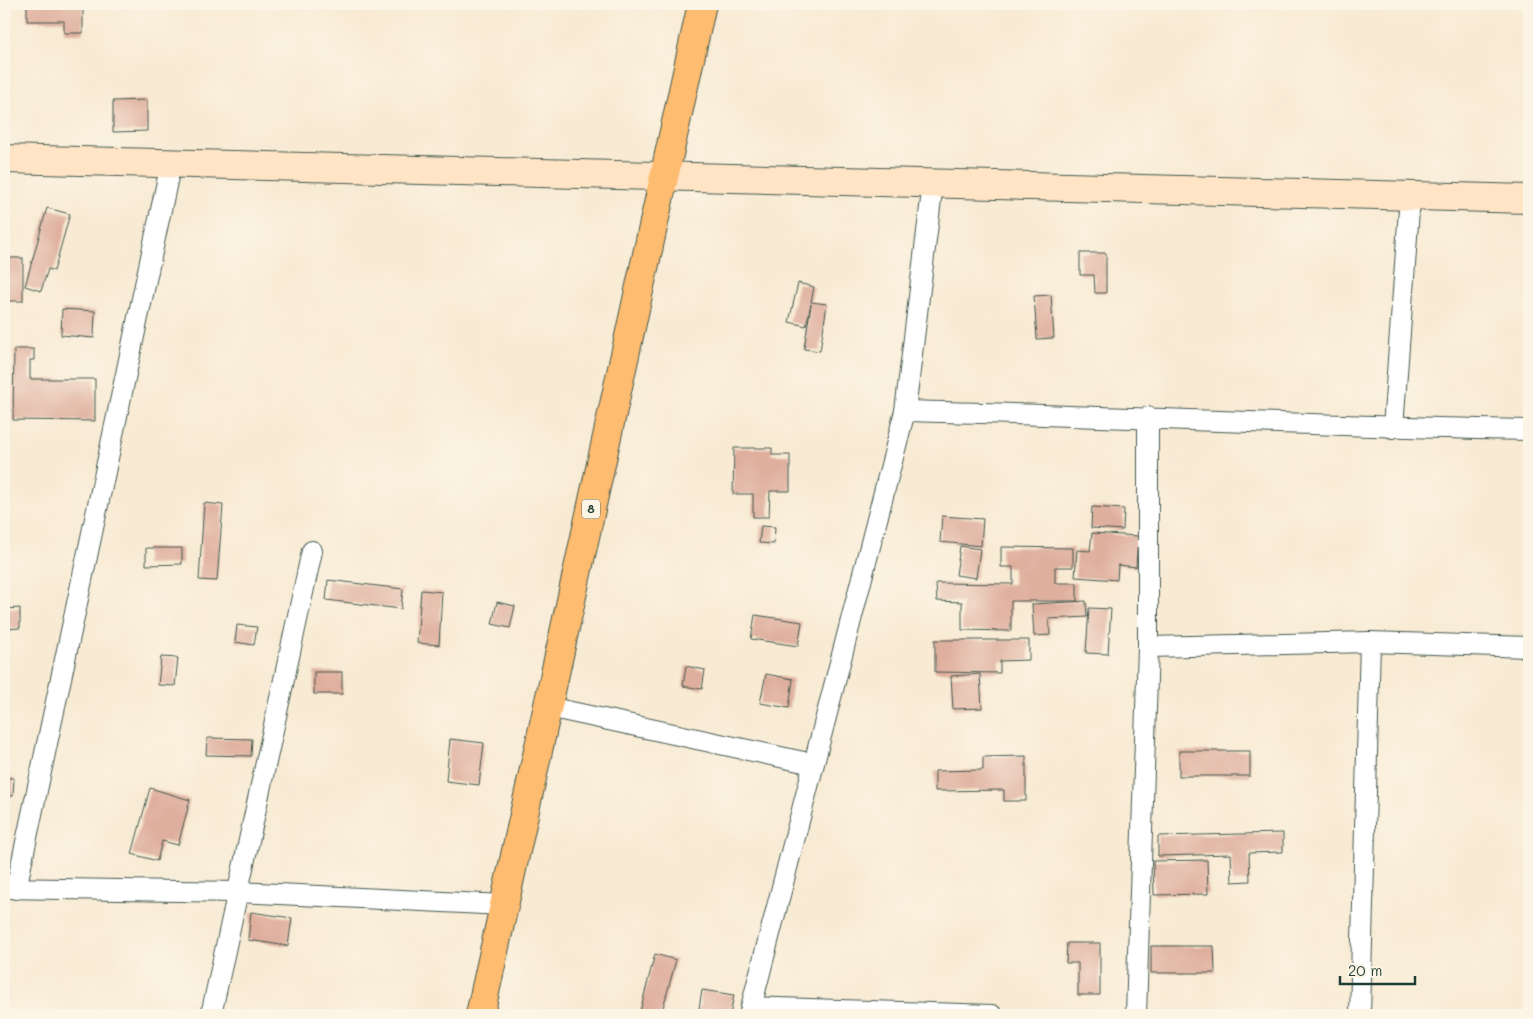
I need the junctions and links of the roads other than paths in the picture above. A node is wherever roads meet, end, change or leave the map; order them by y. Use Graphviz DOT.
graph roads {
  1 [pos="702,4"];
  2 [pos="4,159"];
  3 [pos="171,163"];
  4 [pos="663,177"];
  5 [pos="933,183"];
  6 [pos="1410,196"];
  7 [pos="1529,199"];
  8 [pos="905,410"];
  9 [pos="1148,417"];
  10 [pos="1393,428"];
  11 [pos="1529,430"];
  12 [pos="312,551"];
  13 [pos="1370,642"];
  14 [pos="1148,647"];
  15 [pos="1529,647"];
  16 [pos="548,707"];
  17 [pos="813,764"];
  18 [pos="10,888"];
  19 [pos="237,892"];
  20 [pos="504,904"];
  21 [pos="750,1011"];
  22 [pos="211,1015"];
  23 [pos="480,1015"];
  24 [pos="992,1015"];
  25 [pos="1136,1015"];
  26 [pos="1360,1015"];
  1 -- 4 [label="main road, 8"];
  2 -- 3 [label="street"];
  3 -- 4 [label="street"];
  3 -- 18 [label="street"];
  4 -- 5 [label="street"];
  4 -- 16 [label="main road, 8"];
  5 -- 6 [label="street"];
  5 -- 8 [label="street"];
  6 -- 7 [label="street"];
  6 -- 10 [label="street"];
  8 -- 9 [label="street"];
  8 -- 17 [label="street"];
  9 -- 10 [label="street"];
  9 -- 14 [label="street"];
  10 -- 11 [label="street"];
  12 -- 19 [label="street"];
  13 -- 14 [label="street"];
  13 -- 15 [label="street"];
  13 -- 26 [label="street"];
  14 -- 25 [label="street"];
  16 -- 17 [label="street"];
  16 -- 20 [label="main road, 8"];
  17 -- 21 [label="street"];
  18 -- 19 [label="street"];
  19 -- 20 [label="street"];
  19 -- 22 [label="street"];
  20 -- 23 [label="main road, 8"];
  21 -- 24 [label="street"];
}
